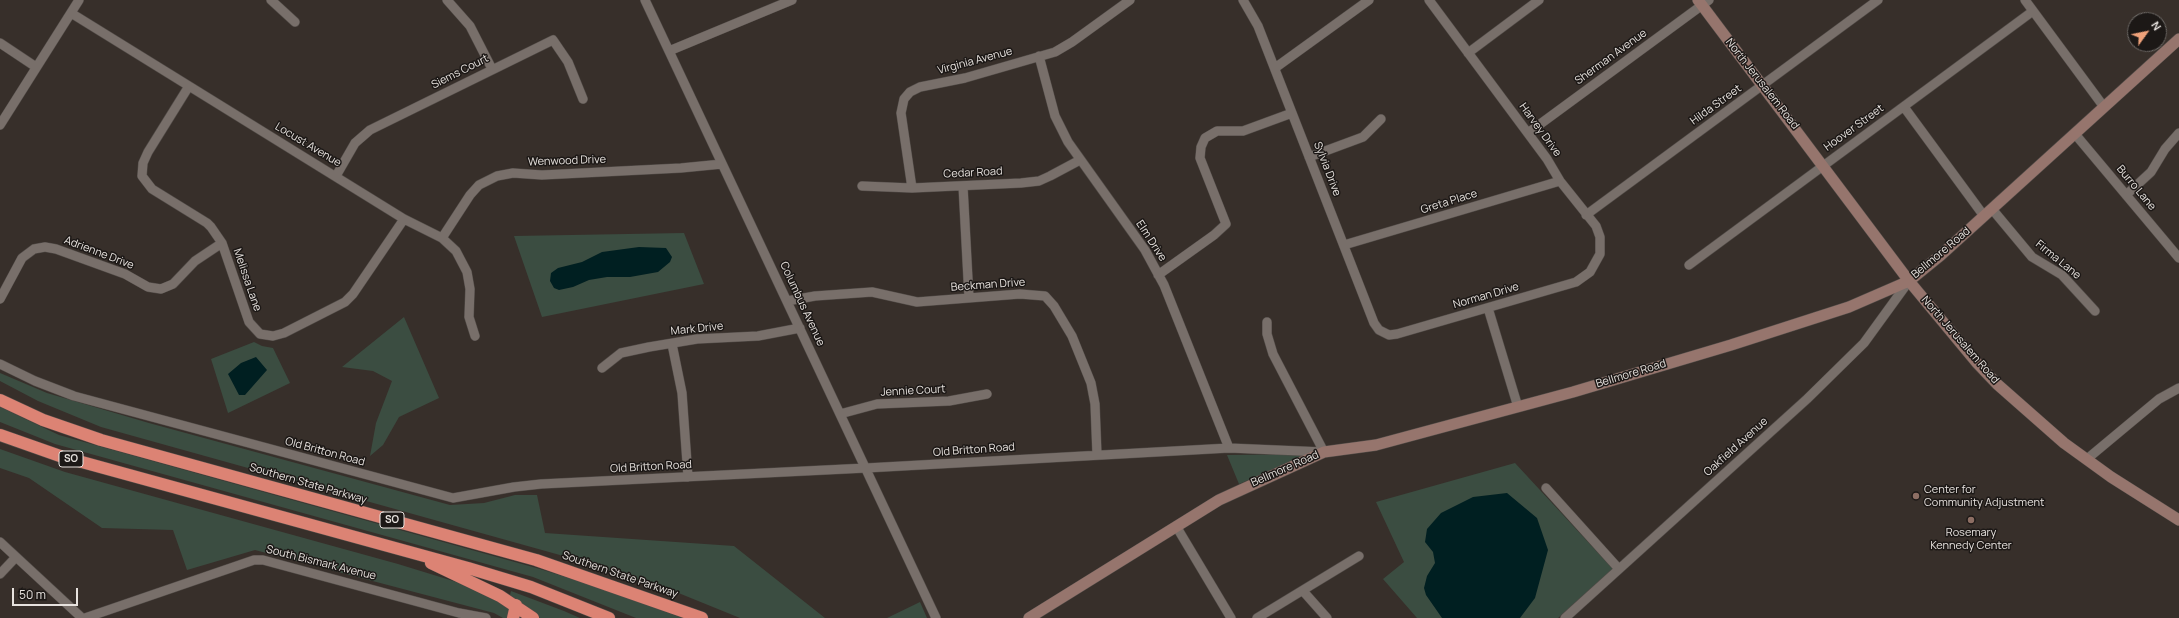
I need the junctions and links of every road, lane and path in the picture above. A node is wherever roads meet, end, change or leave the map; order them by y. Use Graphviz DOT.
graph roads {
  1 [pos="79,0"];
  2 [pos="271,0"];
  3 [pos="447,0"];
  4 [pos="645,0"];
  5 [pos="792,0"];
  6 [pos="1130,0"];
  7 [pos="1243,0"];
  8 [pos="1369,0"];
  9 [pos="1429,0"];
  10 [pos="1539,0"];
  11 [pos="1878,0"];
  12 [pos="2025,0"];
  13 [pos="1703,2"];
  14 [pos="2033,11"];
  15 [pos="71,13"];
  16 [pos="295,22"];
  17 [pos="2179,38"];
  18 [pos="0,43"];
  19 [pos="669,51"];
  20 [pos="1468,53"];
  21 [pos="1038,56"];
  22 [pos="36,68"];
  23 [pos="1275,68"];
  24 [pos="492,69"];
  25 [pos="1763,85"];
  26 [pos="189,86"];
  27 [pos="583,99"];
  28 [pos="1904,107"];
  29 [pos="2104,107"];
  30 [pos="1292,113"];
  31 [pos="1381,119"];
  32 [pos="0,125"];
  33 [pos="1528,133"];
  34 [pos="2179,133"];
  35 [pos="2075,134"];
  36 [pos="1309,157"];
  37 [pos="1080,160"];
  38 [pos="722,164"];
  39 [pos="1824,166"];
  40 [pos="336,176"];
  41 [pos="1560,181"];
  42 [pos="862,186"];
  43 [pos="963,186"];
  44 [pos="912,188"];
  45 [pos="2126,195"];
  46 [pos="1988,212"];
  47 [pos="1586,215"];
  48 [pos="404,219"];
  49 [pos="442,238"];
  50 [pos="222,243"];
  51 [pos="1344,245"];
  52 [pos="2179,258"];
  53 [pos="1690,265"];
  54 [pos="1158,275"];
  55 [pos="1581,279"];
  56 [pos="1909,281"];
  57 [pos="969,298"];
  58 [pos="0,299"];
  59 [pos="787,302"];
  60 [pos="1488,308"];
  61 [pos="2095,311"];
  62 [pos="1267,322"];
  63 [pos="800,328"];
  64 [pos="1397,334"];
  65 [pos="475,336"];
  66 [pos="672,344"];
  67 [pos="0,364"];
  68 [pos="602,368"];
  69 [pos="2179,388"];
  70 [pos="987,394"];
  71 [pos="0,400"];
  72 [pos="1518,407"];
  73 [pos="840,414"];
  74 [pos="0,436"];
  75 [pos="1229,448"];
  76 [pos="1324,452"];
  77 [pos="1097,455"];
  78 [pos="2087,459"];
  79 [pos="866,468"];
  80 [pos="688,477"];
  81 [pos="1546,488"];
  82 [pos="2179,520"];
  83 [pos="1176,526"];
  84 [pos="0,542"];
  85 [pos="399,548"];
  86 [pos="1359,556"];
  87 [pos="16,557"];
  88 [pos="1619,569"];
  89 [pos="0,574"];
  90 [pos="1303,591"];
  91 [pos="516,605"];
  92 [pos="83,618"];
  93 [pos="486,618"];
  94 [pos="513,618"];
  95 [pos="533,618"];
  96 [pos="609,618"];
  97 [pos="702,618"];
  98 [pos="936,618"];
  99 [pos="1029,618"];
  100 [pos="1231,618"];
  101 [pos="1257,618"];
  102 [pos="1327,618"];
  103 [pos="1564,618"];
  1 -- 15 [label="street"];
  2 -- 16 [label="street"];
  3 -- 24 [label="street"];
  4 -- 19 [label="street, Columbus Avenue"];
  5 -- 19 [label="street"];
  6 -- 21 [label="street, Virginia Avenue"];
  7 -- 23 [label="street, Sylvia Drive"];
  8 -- 23 [label="street"];
  9 -- 20 [label="street, Harvey Drive"];
  10 -- 20 [label="street"];
  11 -- 25 [label="street, Hilda Street"];
  12 -- 14 [label="street"];
  13 -- 25 [label="main road, North Jerusalem Road"];
  13 -- 33 [label="street, Sherman Avenue"];
  14 -- 28 [label="street, Hoover Street"];
  14 -- 29 [label="street"];
  15 -- 22 [label="street"];
  15 -- 26 [label="street, Locust Avenue"];
  17 -- 29 [label="main road, Bellmore Road"];
  18 -- 22 [label="street"];
  19 -- 38 [label="street, Columbus Avenue"];
  20 -- 33 [label="street, Harvey Drive"];
  21 -- 37 [label="street, Elm Drive"];
  21 -- 44 [label="street, Virginia Avenue"];
  22 -- 32 [label="street"];
  23 -- 30 [label="street, Sylvia Drive"];
  24 -- 27 [label="street, Siems Court"];
  24 -- 40 [label="street, Siems Court"];
  25 -- 39 [label="main road, North Jerusalem Road"];
  25 -- 47 [label="street, Hilda Street"];
  26 -- 40 [label="street, Locust Avenue"];
  26 -- 50 [label="street, Melissa Lane"];
  28 -- 39 [label="street, Hoover Street"];
  28 -- 46 [label="street, Firma Lane"];
  29 -- 35 [label="main road, Bellmore Road"];
  30 -- 36 [label="street, Sylvia Drive"];
  30 -- 54 [label="street"];
  31 -- 36 [label="street"];
  33 -- 41 [label="street, Harvey Drive"];
  34 -- 45 [label="street"];
  35 -- 45 [label="street, Burro Lane"];
  35 -- 46 [label="main road, Bellmore Road"];
  36 -- 51 [label="street, Sylvia Drive"];
  37 -- 43 [label="street, Cedar Road"];
  37 -- 54 [label="street, Elm Drive"];
  38 -- 49 [label="street, Wenwood Drive"];
  38 -- 59 [label="street, Columbus Avenue"];
  39 -- 53 [label="street, Hoover Street"];
  39 -- 56 [label="main road, North Jerusalem Road"];
  40 -- 48 [label="street, Locust Avenue"];
  41 -- 47 [label="street, Harvey Drive"];
  41 -- 51 [label="street, Greta Place"];
  42 -- 44 [label="street, Cedar Road"];
  43 -- 44 [label="street, Cedar Road"];
  43 -- 57 [label="street"];
  45 -- 52 [label="street, Burro Lane"];
  46 -- 56 [label="main road, Bellmore Road"];
  46 -- 61 [label="street, Firma Lane"];
  47 -- 55 [label="street, Harvey Drive"];
  48 -- 49 [label="street, Locust Avenue"];
  48 -- 50 [label="street, Melissa Lane"];
  49 -- 65 [label="street, Locust Avenue"];
  50 -- 58 [label="street, Adrienne Drive"];
  51 -- 64 [label="street, Sylvia Drive"];
  54 -- 75 [label="street, Elm Drive"];
  55 -- 60 [label="street, Norman Drive"];
  56 -- 72 [label="main road, Bellmore Road"];
  56 -- 78 [label="main road, North Jerusalem Road"];
  56 -- 88 [label="street, Oakfield Avenue"];
  57 -- 59 [label="street, Beckman Drive"];
  57 -- 77 [label="street, Beckman Drive"];
  59 -- 63 [label="street, Columbus Avenue"];
  60 -- 64 [label="street, Norman Drive"];
  60 -- 72 [label="street"];
  62 -- 76 [label="street"];
  63 -- 66 [label="street, Mark Drive"];
  63 -- 73 [label="street, Columbus Avenue"];
  66 -- 68 [label="street, Mark Drive"];
  66 -- 80 [label="street"];
  67 -- 80 [label="street, Old Britton Road"];
  69 -- 78 [label="street"];
  70 -- 73 [label="street, Jennie Court"];
  71 -- 97 [label="highway, Southern State Parkway / SO"];
  72 -- 76 [label="main road, Bellmore Road"];
  73 -- 79 [label="street, Columbus Avenue"];
  74 -- 85 [label="highway, SO"];
  75 -- 76 [label="street, Old Britton Road"];
  75 -- 77 [label="street, Old Britton Road"];
  76 -- 83 [label="main road, Bellmore Road"];
  77 -- 79 [label="street, Old Britton Road"];
  78 -- 82 [label="main road, North Jerusalem Road"];
  79 -- 80 [label="street, Old Britton Road"];
  79 -- 98 [label="street, Columbus Avenue"];
  81 -- 88 [label="street"];
  83 -- 99 [label="main road, Bellmore Road"];
  83 -- 100 [label="street"];
  84 -- 87 [label="street, South Bismark Avenue"];
  85 -- 91 [label="highway"];
  85 -- 96 [label="highway, SO"];
  86 -- 90 [label="street"];
  87 -- 89 [label="street"];
  87 -- 92 [label="street, South Bismark Avenue"];
  88 -- 103 [label="street, Oakfield Avenue"];
  90 -- 101 [label="street"];
  90 -- 102 [label="street"];
  91 -- 94 [label="highway"];
  91 -- 95 [label="highway"];
  92 -- 93 [label="street, South Bismark Avenue"];
}
